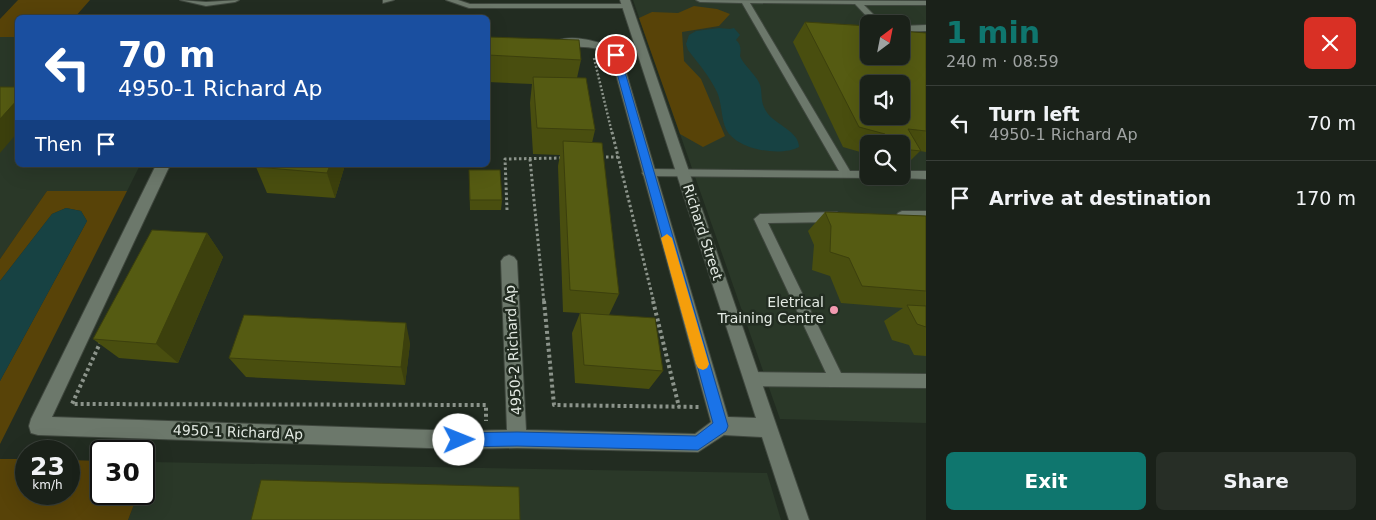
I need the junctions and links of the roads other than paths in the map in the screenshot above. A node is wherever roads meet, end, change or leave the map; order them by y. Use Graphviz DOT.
graph roads {
  1 [pos="184,0"];
  2 [pos="235,0"];
  3 [pos="450,0"];
  4 [pos="700,0"];
  5 [pos="744,0"];
  6 [pos="857,2"];
  7 [pos="926,2"];
  8 [pos="499,3"];
  9 [pos="626,3"];
  10 [pos="870,15"];
  11 [pos="910,28"];
  12 [pos="926,28"];
  13 [pos="544,43"];
  14 [pos="162,167"];
  15 [pos="648,173"];
  16 [pos="683,173"];
  17 [pos="847,175"];
  18 [pos="860,175"];
  19 [pos="910,175"];
  20 [pos="926,175"];
  21 [pos="887,216"];
  22 [pos="926,216"];
  23 [pos="848,217"];
  24 [pos="509,261"];
  25 [pos="751,380"];
  26 [pos="837,381"];
  27 [pos="926,381"];
  28 [pos="721,426"];
  29 [pos="767,428"];
  30 [pos="517,439"];
  31 [pos="799,520"];
  1 -- 2 [label="lane"];
  3 -- 8 [label="lane"];
  4 -- 5 [label="lane"];
  5 -- 6 [label="lane"];
  5 -- 17 [label="lane"];
  6 -- 7 [label="lane"];
  6 -- 10 [label="lane"];
  8 -- 9 [label="lane"];
  9 -- 16 [label="street, Richard Street"];
  11 -- 12 [label="lane"];
  13 -- 15 [label="street"];
  14 -- 30 [label="street, 4950-1 Richard Ap"];
  15 -- 16 [label="lane"];
  15 -- 28 [label="street"];
  16 -- 17 [label="lane"];
  16 -- 25 [label="street, Richard Street"];
  17 -- 18 [label="lane"];
  19 -- 20 [label="lane"];
  21 -- 22 [label="lane"];
  23 -- 26 [label="lane"];
  24 -- 30 [label="street, 4950-2 Richard Ap"];
  25 -- 26 [label="lane"];
  25 -- 29 [label="street, Richard Street"];
  26 -- 27 [label="lane"];
  28 -- 29 [label="street"];
  28 -- 30 [label="street, 4950-1 Richard Ap"];
  29 -- 31 [label="street, Richard Street"];
}
